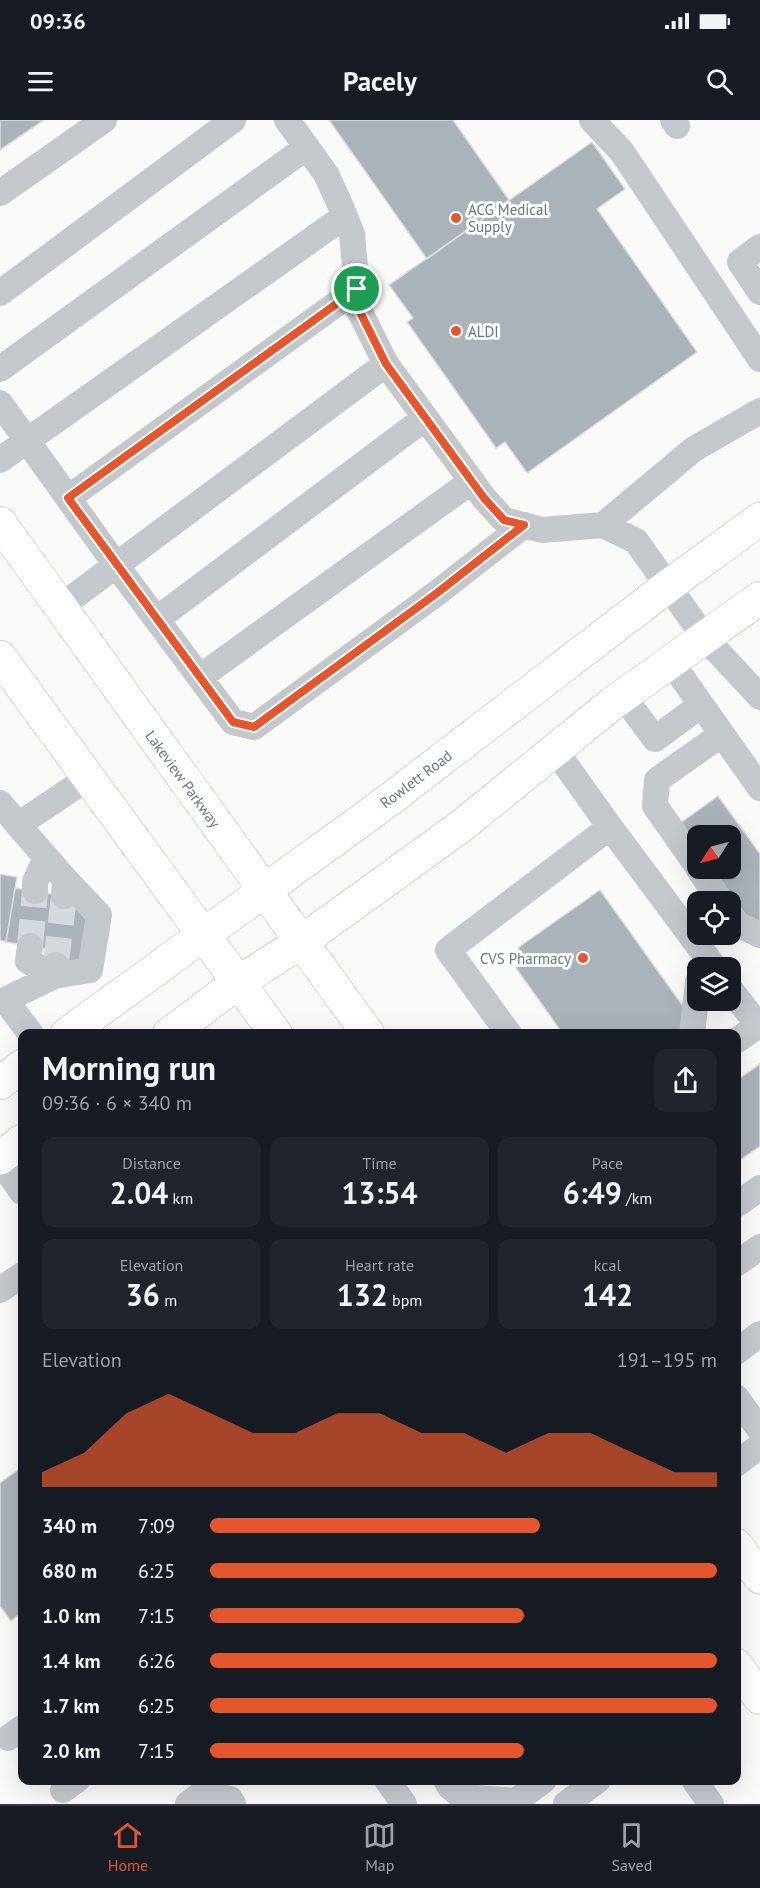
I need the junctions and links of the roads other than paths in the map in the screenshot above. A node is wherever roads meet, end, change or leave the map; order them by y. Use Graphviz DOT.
graph roads {
  1 [pos="104,120"];
  2 [pos="233,120"];
  3 [pos="287,120"];
  4 [pos="592,120"];
  5 [pos="307,147"];
  6 [pos="0,193"];
  7 [pos="345,216"];
  8 [pos="760,247"];
  9 [pos="357,289"];
  10 [pos="760,292"];
  11 [pos="0,293"];
  12 [pos="760,359"];
  13 [pos="386,364"];
  14 [pos="0,369"];
  15 [pos="0,403"];
  16 [pos="760,411"];
  17 [pos="425,418"];
  18 [pos="27,441"];
  19 [pos="0,460"];
  20 [pos="472,481"];
  21 [pos="68,498"];
  22 [pos="760,519"];
  23 [pos="0,523"];
  24 [pos="524,525"];
  25 [pos="603,525"];
  26 [pos="116,565"];
  27 [pos="668,586"];
  28 [pos="760,598"];
  29 [pos="60,607"];
  30 [pos="157,619"];
  31 [pos="705,638"];
  32 [pos="0,657"];
  33 [pos="671,662"];
  34 [pos="200,677"];
  35 [pos="756,686"];
  36 [pos="623,696"];
  37 [pos="701,705"];
  38 [pos="722,734"];
  39 [pos="555,750"];
  40 [pos="88,778"];
  41 [pos="760,788"];
  42 [pos="0,803"];
  43 [pos="18,825"];
  44 [pos="609,827"];
  45 [pos="687,852"];
  46 [pos="46,858"];
  47 [pos="35,891"];
  48 [pos="264,891"];
  49 [pos="741,926"];
  50 [pos="202,934"];
  51 [pos="760,935"];
  52 [pos="301,942"];
  53 [pos="30,946"];
  54 [pos="702,957"];
  55 [pos="55,970"];
  56 [pos="239,982"];
  57 [pos="3,1001"];
  58 [pos="741,1002"];
  59 [pos="695,1011"];
  60 [pos="759,1025"];
  61 [pos="27,1029"];
  62 [pos="74,1029"];
  63 [pos="176,1029"];
  64 [pos="272,1029"];
  65 [pos="364,1029"];
  66 [pos="505,1029"];
  67 [pos="693,1029"];
  68 [pos="741,1038"];
  69 [pos="18,1069"];
  70 [pos="0,1083"];
  71 [pos="18,1144"];
  72 [pos="0,1160"];
  73 [pos="18,1186"];
  74 [pos="760,1246"];
  75 [pos="741,1260"];
  76 [pos="760,1334"];
  77 [pos="741,1348"];
  78 [pos="741,1404"];
  79 [pos="760,1430"];
  80 [pos="760,1446"];
  81 [pos="741,1460"];
  82 [pos="741,1672"];
  83 [pos="760,1698"];
  84 [pos="391,1785"];
  85 [pos="432,1785"];
  86 [pos="449,1785"];
  87 [pos="538,1785"];
  88 [pos="591,1785"];
  89 [pos="698,1785"];
  90 [pos="199,1793"];
  91 [pos="516,1803"];
  92 [pos="233,1804"];
  93 [pos="404,1804"];
  94 [pos="445,1804"];
  95 [pos="566,1804"];
  96 [pos="711,1804"];
  1 -- 6 [label="lane"];
  2 -- 11 [label="lane"];
  3 -- 5 [label="lane"];
  4 -- 12 [label="lane"];
  5 -- 7 [label="lane"];
  5 -- 14 [label="lane"];
  7 -- 9 [label="lane"];
  7 -- 18 [label="lane"];
  8 -- 10 [label="lane"];
  9 -- 13 [label="lane"];
  9 -- 21 [label="lane"];
  13 -- 17 [label="lane"];
  13 -- 26 [label="lane"];
  15 -- 18 [label="lane"];
  16 -- 25 [label="lane"];
  17 -- 20 [label="lane"];
  17 -- 30 [label="lane"];
  18 -- 19 [label="lane"];
  18 -- 21 [label="lane"];
  20 -- 24 [label="lane"];
  20 -- 34 [label="lane"];
  21 -- 26 [label="lane"];
  22 -- 27 [label="main road, Rowlett Road"];
  23 -- 29 [label="main road, Lakeview Parkway"];
  24 -- 25 [label="lane"];
  24 -- 34 [label="lane"];
  25 -- 27 [label="lane"];
  26 -- 29 [label="lane"];
  26 -- 30 [label="lane"];
  27 -- 31 [label="lane"];
  27 -- 48 [label="main road, Rowlett Road"];
  28 -- 31 [label="main road"];
  29 -- 48 [label="main road, Lakeview Parkway"];
  30 -- 34 [label="lane"];
  31 -- 33 [label="main road"];
  31 -- 35 [label="lane"];
  32 -- 40 [label="main road"];
  33 -- 36 [label="main road"];
  33 -- 37 [label="lane"];
  36 -- 37 [label="lane"];
  36 -- 39 [label="main road"];
  37 -- 38 [label="lane"];
  38 -- 41 [label="lane"];
  38 -- 45 [label="lane"];
  39 -- 44 [label="lane"];
  39 -- 52 [label="main road"];
  40 -- 43 [label="lane"];
  40 -- 50 [label="main road"];
  42 -- 43 [label="lane"];
  43 -- 46 [label="lane"];
  44 -- 54 [label="lane"];
  44 -- 66 [label="lane"];
  46 -- 47 [label="lane"];
  46 -- 55 [label="lane"];
  48 -- 50 [label="main road, Rowlett Road"];
  48 -- 52 [label="main road, Lakeview Parkway"];
  49 -- 51 [label="lane"];
  50 -- 56 [label="main road"];
  50 -- 62 [label="main road, Rowlett Road"];
  52 -- 56 [label="main road"];
  52 -- 65 [label="main road, Lakeview Parkway"];
  53 -- 55 [label="lane"];
  55 -- 57 [label="lane"];
  56 -- 63 [label="main road"];
  56 -- 64 [label="main road"];
  57 -- 61 [label="lane"];
  58 -- 60 [label="lane"];
  59 -- 67 [label="lane"];
  60 -- 68 [label="lane"];
  69 -- 70 [label="main road"];
  71 -- 72 [label="main road"];
  72 -- 73 [label="lane"];
  74 -- 75 [label="lane"];
  76 -- 77 [label="lane"];
  78 -- 79 [label="lane"];
  80 -- 81 [label="lane"];
  82 -- 83 [label="main road"];
  84 -- 93 [label="lane"];
  85 -- 94 [label="lane"];
  86 -- 91 [label="lane"];
  87 -- 91 [label="lane"];
  88 -- 95 [label="lane"];
  89 -- 96 [label="lane"];
  90 -- 92 [label="lane"];
}
